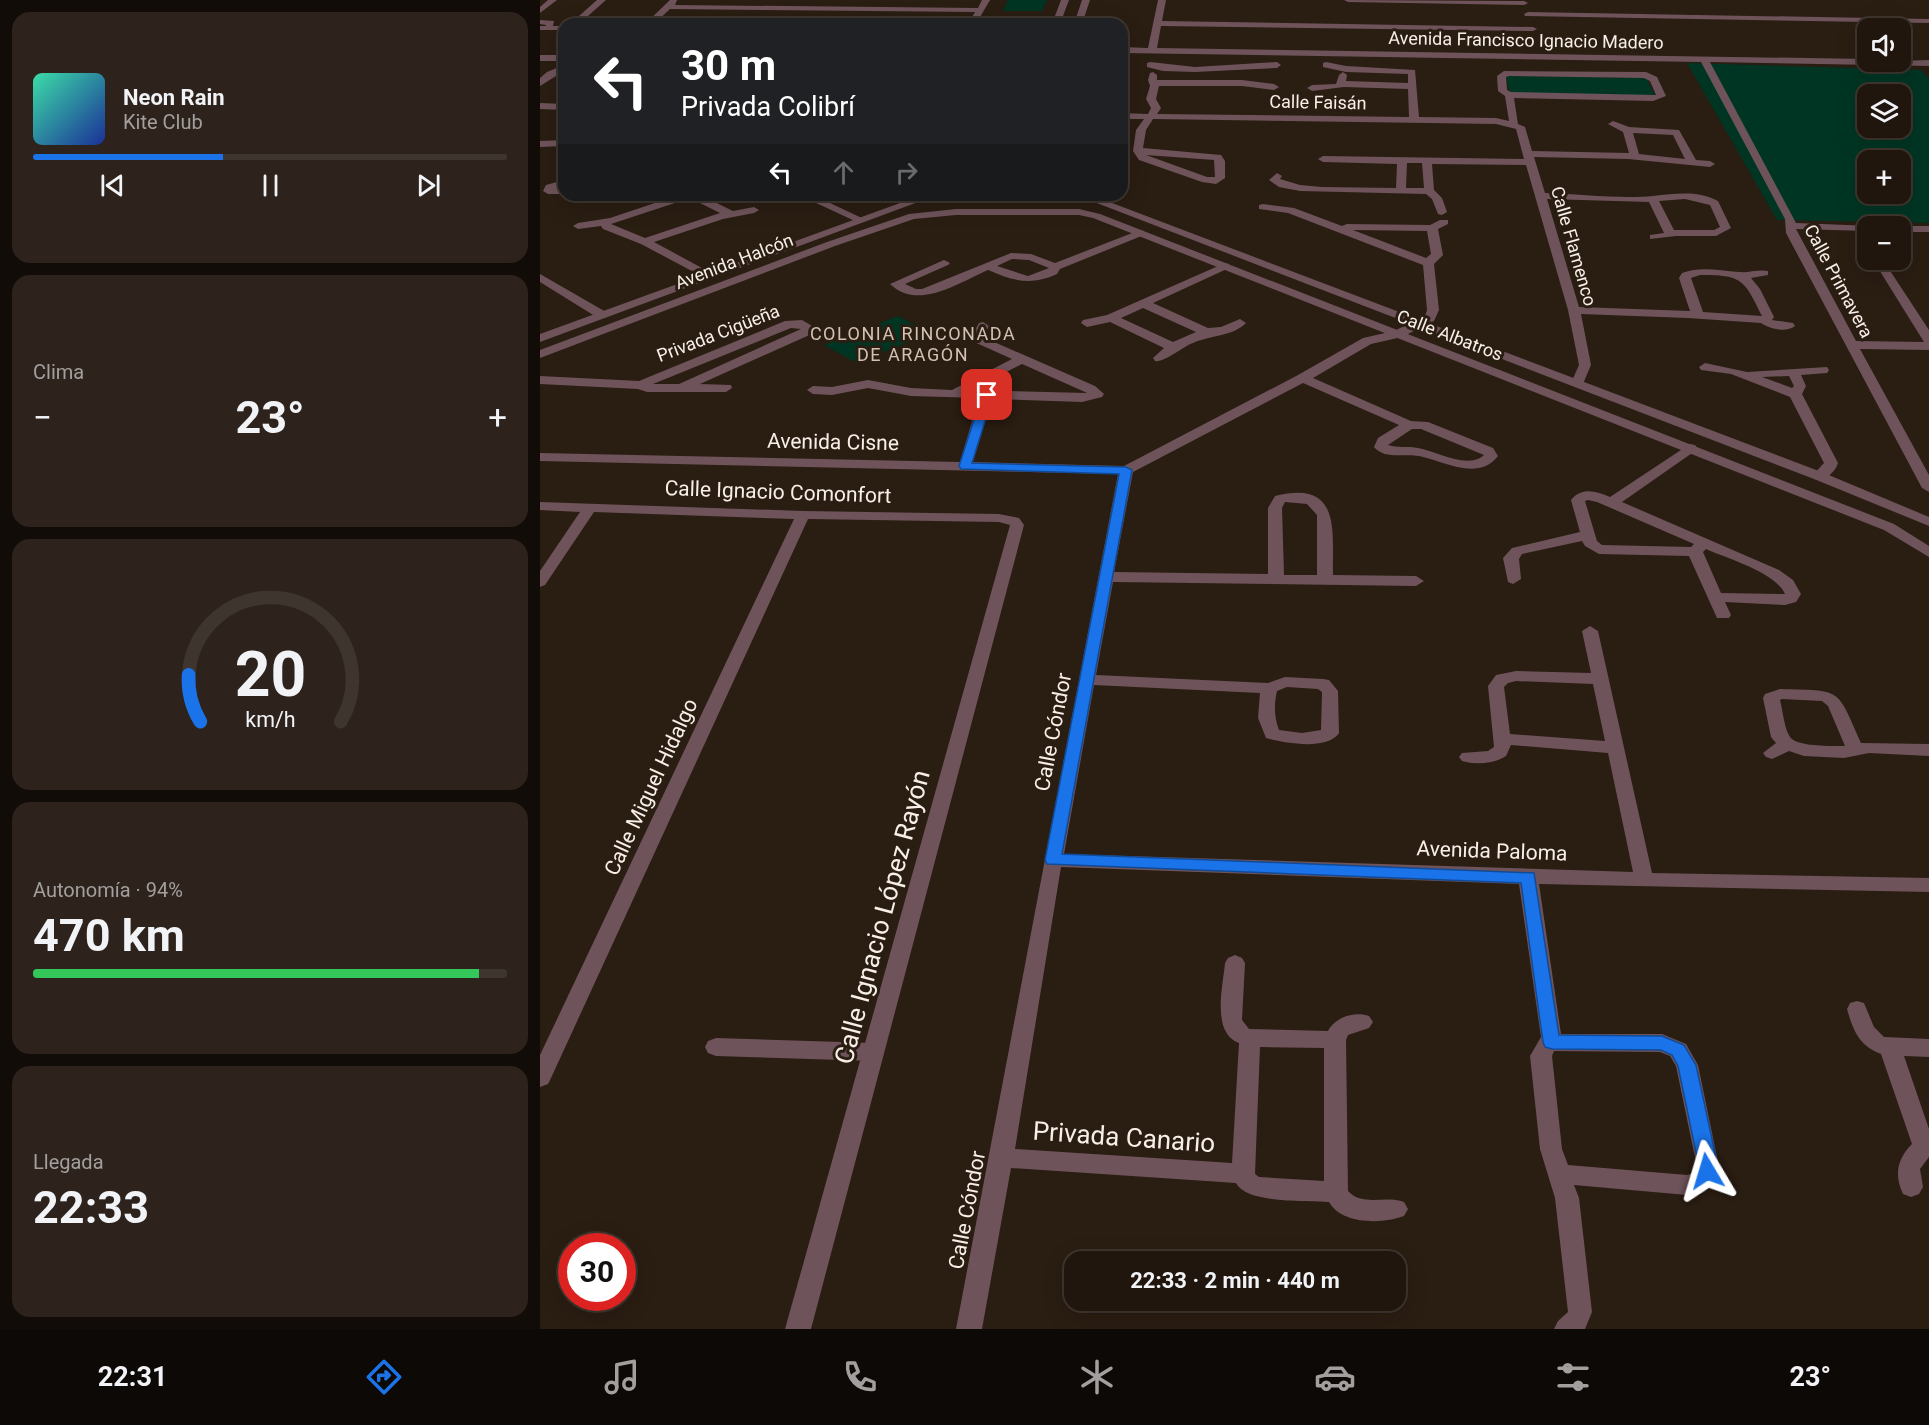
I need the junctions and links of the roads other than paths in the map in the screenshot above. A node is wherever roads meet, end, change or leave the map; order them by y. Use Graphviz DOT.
graph roads {
  1 [pos="553,0"];
  2 [pos="602,0"];
  3 [pos="675,0"];
  4 [pos="986,0"];
  5 [pos="1065,0"];
  6 [pos="1086,0"];
  7 [pos="1162,0"];
  8 [pos="1348,0"];
  9 [pos="1524,1"];
  10 [pos="668,7"];
  11 [pos="980,10"];
  12 [pos="540,11"];
  13 [pos="1528,15"];
  14 [pos="581,18"];
  15 [pos="656,18"];
  16 [pos="975,18"];
  17 [pos="1058,18"];
  18 [pos="1080,18"];
  19 [pos="1929,21"];
  20 [pos="540,22"];
  21 [pos="1157,23"];
  22 [pos="544,28"];
  23 [pos="1128,50"];
  24 [pos="1152,50"];
  25 [pos="540,58"];
  26 [pos="558,58"];
  27 [pos="1704,59"];
  28 [pos="1929,63"];
  29 [pos="1277,65"];
  30 [pos="1326,65"];
  31 [pos="1254,67"];
  32 [pos="1343,68"];
  33 [pos="545,74"];
  34 [pos="540,83"];
  35 [pos="1153,83"];
  36 [pos="1342,84"];
  37 [pos="1252,85"];
  38 [pos="1413,86"];
  39 [pos="1274,87"];
  40 [pos="1312,88"];
  41 [pos="1509,95"];
  42 [pos="540,106"];
  43 [pos="558,107"];
  44 [pos="1128,116"];
  45 [pos="1152,116"];
  46 [pos="1414,120"];
  47 [pos="1514,123"];
  48 [pos="1613,124"];
  49 [pos="1627,130"];
  50 [pos="540,144"];
  51 [pos="558,144"];
  52 [pos="558,145"];
  53 [pos="1138,151"];
  54 [pos="540,154"];
  55 [pos="1635,157"];
  56 [pos="1530,158"];
  57 [pos="1323,159"];
  58 [pos="1401,161"];
  59 [pos="1429,161"];
  60 [pos="1692,162"];
  61 [pos="1710,164"];
  62 [pos="1276,176"];
  63 [pos="558,185"];
  64 [pos="1401,190"];
  65 [pos="558,191"];
  66 [pos="1429,191"];
  67 [pos="1540,196"];
  68 [pos="1654,199"];
  69 [pos="671,201"];
  70 [pos="703,201"];
  71 [pos="818,201"];
  72 [pos="916,201"];
  73 [pos="929,201"];
  74 [pos="1077,201"];
  75 [pos="1097,201"];
  76 [pos="1263,207"];
  77 [pos="754,210"];
  78 [pos="1062,211"];
  79 [pos="944,212"];
  80 [pos="733,215"];
  81 [pos="861,220"];
  82 [pos="604,222"];
  83 [pos="578,226"];
  84 [pos="1791,226"];
  85 [pos="1338,227"];
  86 [pos="1432,228"];
  87 [pos="1911,229"];
  88 [pos="1929,229"];
  89 [pos="1140,233"];
  90 [pos="1671,233"];
  91 [pos="1857,235"];
  92 [pos="1654,237"];
  93 [pos="645,242"];
  94 [pos="944,263"];
  95 [pos="1428,263"];
  96 [pos="1225,266"];
  97 [pos="990,267"];
  98 [pos="1055,267"];
  99 [pos="1884,270"];
  100 [pos="1764,273"];
  101 [pos="1743,275"];
  102 [pos="709,276"];
  103 [pos="540,278"];
  104 [pos="1142,303"];
  105 [pos="1574,310"];
  106 [pos="602,315"];
  107 [pos="1698,315"];
  108 [pos="1111,318"];
  109 [pos="1764,320"];
  110 [pos="1087,323"];
  111 [pos="1240,323"];
  112 [pos="1422,324"];
  113 [pos="983,326"];
  114 [pos="1789,326"];
  115 [pos="1206,332"];
  116 [pos="1398,334"];
  117 [pos="540,338"];
  118 [pos="1929,340"];
  119 [pos="1852,345"];
  120 [pos="1929,346"];
  121 [pos="1173,347"];
  122 [pos="540,354"];
  123 [pos="1159,358"];
  124 [pos="1020,360"];
  125 [pos="1705,366"];
  126 [pos="1823,370"];
  127 [pos="1794,373"];
  128 [pos="1745,375"];
  129 [pos="1303,378"];
  130 [pos="540,380"];
  131 [pos="1577,383"];
  132 [pos="641,385"];
  133 [pos="681,388"];
  134 [pos="726,388"];
  135 [pos="813,390"];
  136 [pos="954,394"];
  137 [pos="1795,394"];
  138 [pos="987,395"];
  139 [pos="1409,425"];
  140 [pos="1690,448"];
  141 [pos="540,457"];
  142 [pos="965,466"];
  143 [pos="1126,470"];
  144 [pos="1819,476"];
  145 [pos="1929,488"];
  146 [pos="1611,502"];
  147 [pos="540,506"];
  148 [pos="590,507"];
  149 [pos="803,515"];
  150 [pos="1014,521"];
  151 [pos="1929,522"];
  152 [pos="1587,534"];
  153 [pos="1699,547"];
  154 [pos="1927,548"];
  155 [pos="1106,577"];
  156 [pos="1276,579"];
  157 [pos="1513,579"];
  158 [pos="1325,580"];
  159 [pos="1416,581"];
  160 [pos="540,582"];
  161 [pos="1715,597"];
  162 [pos="1723,615"];
  163 [pos="1590,631"];
  164 [pos="1600,679"];
  165 [pos="1088,680"];
  166 [pos="1270,688"];
  167 [pos="1504,739"];
  168 [pos="1615,748"];
  169 [pos="1855,749"];
  170 [pos="1929,750"];
  171 [pos="1468,757"];
  172 [pos="1053,860"];
  173 [pos="1528,877"];
  174 [pos="1644,879"];
  175 [pos="1929,885"];
  176 [pos="1235,963"];
  177 [pos="1857,1009"];
  178 [pos="1362,1022"];
  179 [pos="1250,1038"];
  180 [pos="1335,1040"];
  181 [pos="1552,1042"];
  182 [pos="716,1047"];
  183 [pos="1890,1047"];
  184 [pos="1929,1048"];
  185 [pos="873,1052"];
  186 [pos="540,1078"];
  187 [pos="1927,1147"];
  188 [pos="1002,1158"];
  189 [pos="1243,1174"];
  190 [pos="1559,1174"];
  191 [pos="1911,1187"];
  192 [pos="1336,1192"];
  193 [pos="1396,1209"];
  194 [pos="798,1329"];
  195 [pos="969,1329"];
  196 [pos="1567,1329"];
  1 -- 12 [label="street"];
  2 -- 14 [label="street"];
  3 -- 10 [label="street"];
  4 -- 11 [label="street"];
  5 -- 17 [label="street"];
  6 -- 18 [label="street"];
  7 -- 21 [label="street"];
  8 -- 9 [label="street"];
  9 -- 13 [label="street"];
  10 -- 11 [label="street"];
  10 -- 15 [label="street"];
  11 -- 16 [label="street"];
  13 -- 19 [label="street"];
  13 -- 21 [label="street"];
  20 -- 22 [label="street"];
  21 -- 24 [label="street"];
  23 -- 24 [label="street, Avenida Francisco Ignacio Madero"];
  24 -- 27 [label="street, Avenida Francisco Ignacio Madero"];
  25 -- 26 [label="street"];
  27 -- 28 [label="street, Avenida Francisco Ignacio Madero"];
  27 -- 84 [label="street, Calle Primavera"];
  29 -- 31 [label="street"];
  30 -- 32 [label="street"];
  31 -- 35 [label="street"];
  31 -- 37 [label="street"];
  32 -- 36 [label="street"];
  32 -- 38 [label="street"];
  33 -- 34 [label="street"];
  35 -- 37 [label="street"];
  35 -- 45 [label="street"];
  36 -- 38 [label="street"];
  36 -- 40 [label="street"];
  37 -- 39 [label="street"];
  38 -- 46 [label="street"];
  41 -- 41 [label="street, Calle Flamenco"];
  41 -- 47 [label="street, Calle Flamenco"];
  42 -- 43 [label="street"];
  44 -- 45 [label="street, Calle Faisán"];
  45 -- 46 [label="street, Calle Faisán"];
  45 -- 53 [label="street"];
  46 -- 47 [label="street, Calle Faisán"];
  47 -- 56 [label="street, Calle Flamenco"];
  48 -- 49 [label="street"];
  49 -- 55 [label="street"];
  49 -- 60 [label="street"];
  50 -- 51 [label="street"];
  52 -- 54 [label="street"];
  53 -- 53 [label="street"];
  55 -- 56 [label="street"];
  55 -- 60 [label="street"];
  56 -- 59 [label="street"];
  56 -- 67 [label="street, Calle Flamenco"];
  57 -- 58 [label="street"];
  58 -- 59 [label="street"];
  58 -- 64 [label="street"];
  59 -- 66 [label="street"];
  60 -- 61 [label="street"];
  62 -- 64 [label="street"];
  63 -- 65 [label="street"];
  64 -- 66 [label="street"];
  66 -- 86 [label="street"];
  67 -- 68 [label="street"];
  67 -- 105 [label="street, Calle Flamenco"];
  68 -- 90 [label="street"];
  68 -- 90 [label="street"];
  69 -- 82 [label="street"];
  70 -- 80 [label="street"];
  71 -- 81 [label="street"];
  72 -- 81 [label="street, Avenida Halcón"];
  73 -- 79 [label="street"];
  74 -- 78 [label="street"];
  75 -- 112 [label="street, Calle Albatros"];
  76 -- 85 [label="street"];
  77 -- 80 [label="street"];
  78 -- 79 [label="street, Calle Albatros"];
  78 -- 89 [label="street, Calle Albatros"];
  79 -- 122 [label="street, Avenida Halcón"];
  80 -- 93 [label="street"];
  81 -- 102 [label="street, Avenida Halcón"];
  82 -- 83 [label="street"];
  82 -- 93 [label="street"];
  84 -- 91 [label="street"];
  84 -- 119 [label="street, Calle Primavera"];
  85 -- 86 [label="street"];
  85 -- 95 [label="street"];
  86 -- 95 [label="street"];
  87 -- 88 [label="street"];
  89 -- 96 [label="street, Calle Albatros"];
  89 -- 98 [label="street"];
  90 -- 92 [label="street"];
  93 -- 102 [label="street"];
  94 -- 97 [label="street"];
  95 -- 112 [label="street"];
  96 -- 104 [label="street"];
  96 -- 116 [label="street, Calle Albatros"];
  97 -- 98 [label="street"];
  97 -- 98 [label="street"];
  99 -- 118 [label="street"];
  100 -- 101 [label="street"];
  101 -- 107 [label="street"];
  101 -- 109 [label="street"];
  102 -- 106 [label="street, Avenida Halcón"];
  103 -- 106 [label="street"];
  104 -- 108 [label="street"];
  104 -- 115 [label="street"];
  105 -- 107 [label="street"];
  105 -- 131 [label="street, Calle Flamenco"];
  106 -- 117 [label="street, Avenida Halcón"];
  107 -- 109 [label="street"];
  108 -- 110 [label="street"];
  108 -- 121 [label="street"];
  109 -- 114 [label="street"];
  111 -- 115 [label="street"];
  112 -- 116 [label="street"];
  112 -- 131 [label="street, Calle Albatros"];
  113 -- 124 [label="street"];
  115 -- 121 [label="street"];
  116 -- 129 [label="street"];
  116 -- 140 [label="street, Calle Albatros"];
  119 -- 120 [label="street"];
  119 -- 145 [label="street, Calle Primavera"];
  121 -- 123 [label="street"];
  124 -- 136 [label="street"];
  124 -- 138 [label="street"];
  125 -- 128 [label="street"];
  126 -- 127 [label="street"];
  127 -- 128 [label="street"];
  127 -- 137 [label="street"];
  128 -- 137 [label="street"];
  129 -- 139 [label="street"];
  129 -- 143 [label="street"];
  130 -- 132 [label="street, Privada Cigüeña"];
  131 -- 144 [label="street, Calle Albatros"];
  132 -- 133 [label="street, Privada Cigüeña"];
  132 -- 133 [label="street, Privada Cigüeña"];
  133 -- 134 [label="street, Privada Cigüeña"];
  135 -- 136 [label="street"];
  136 -- 138 [label="street"];
  137 -- 144 [label="street"];
  138 -- 142 [label="street"];
  139 -- 139 [label="street"];
  140 -- 146 [label="street"];
  140 -- 154 [label="street, Calle Albatros"];
  141 -- 142 [label="street, Avenida Cisne"];
  142 -- 143 [label="street, Avenida Cisne"];
  143 -- 155 [label="street, Calle Cóndor"];
  144 -- 151 [label="street, Calle Albatros"];
  146 -- 152 [label="street"];
  146 -- 153 [label="street"];
  147 -- 148 [label="street, Calle Ignacio Comonfort"];
  148 -- 149 [label="street, Calle Ignacio Comonfort"];
  148 -- 160 [label="street"];
  149 -- 150 [label="street, Calle Ignacio Comonfort"];
  149 -- 186 [label="street, Calle Miguel Hidalgo"];
  150 -- 185 [label="street, Calle Ignacio López Rayón"];
  152 -- 153 [label="street"];
  152 -- 157 [label="street"];
  153 -- 161 [label="street"];
  153 -- 161 [label="street"];
  155 -- 156 [label="street"];
  155 -- 165 [label="street, Calle Cóndor"];
  156 -- 158 [label="street"];
  156 -- 158 [label="street"];
  158 -- 159 [label="street"];
  161 -- 162 [label="street"];
  163 -- 164 [label="street"];
  164 -- 167 [label="street"];
  164 -- 168 [label="street"];
  165 -- 166 [label="street"];
  165 -- 172 [label="street, Calle Cóndor"];
  166 -- 166 [label="street"];
  167 -- 168 [label="street"];
  167 -- 171 [label="street"];
  168 -- 174 [label="street"];
  169 -- 169 [label="street"];
  169 -- 170 [label="street"];
  172 -- 173 [label="street, Avenida Paloma"];
  172 -- 188 [label="street, Calle Cóndor"];
  173 -- 174 [label="street, Avenida Paloma"];
  173 -- 181 [label="street"];
  174 -- 175 [label="street, Avenida Paloma"];
  176 -- 179 [label="street"];
  177 -- 183 [label="street"];
  178 -- 180 [label="street"];
  179 -- 180 [label="street"];
  179 -- 189 [label="street, Privada Canario"];
  180 -- 192 [label="street"];
  181 -- 190 [label="street"];
  181 -- 190 [label="street"];
  182 -- 185 [label="street"];
  183 -- 184 [label="street"];
  183 -- 187 [label="street"];
  185 -- 194 [label="street, Calle Ignacio López Rayón"];
  187 -- 191 [label="street"];
  188 -- 189 [label="street, Privada Canario"];
  188 -- 195 [label="street, Calle Cóndor"];
  189 -- 192 [label="street, Privada Canario"];
  190 -- 196 [label="street"];
  192 -- 193 [label="street"];
}
